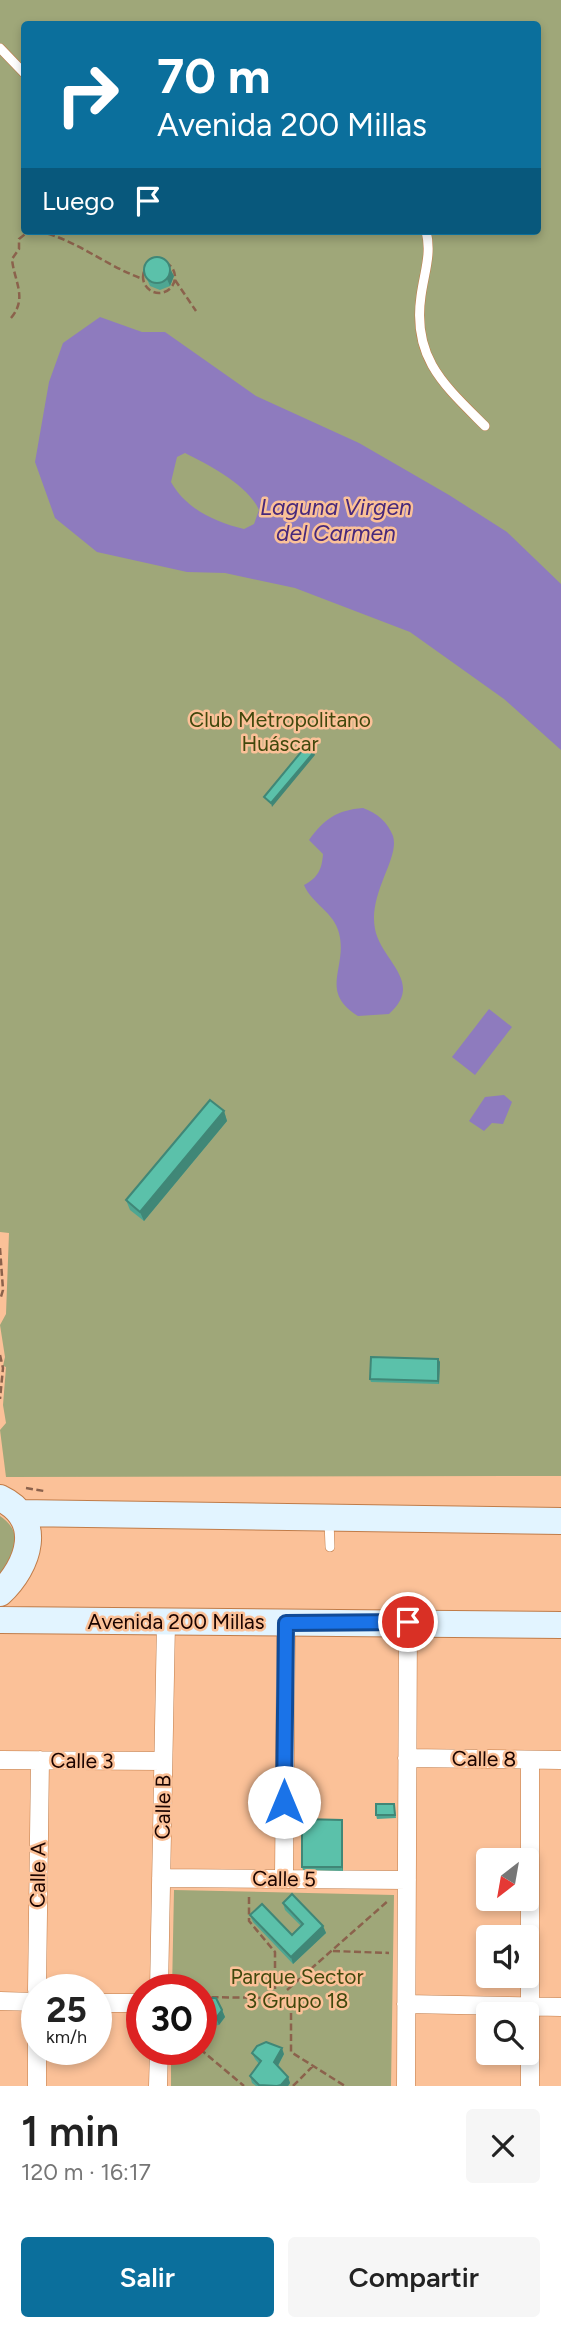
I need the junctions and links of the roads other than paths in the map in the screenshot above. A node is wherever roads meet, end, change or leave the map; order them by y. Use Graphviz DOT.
graph roads {
  1 [pos="0,48"];
  2 [pos="21,70"];
  3 [pos="427,235"];
  4 [pos="485,426"];
  5 [pos="10,1506"];
  6 [pos="329,1518"];
  7 [pos="561,1521"];
  8 [pos="330,1547"];
  9 [pos="0,1593"];
  10 [pos="0,1620"];
  11 [pos="408,1622"];
  12 [pos="166,1623"];
  13 [pos="286,1623"];
  14 [pos="561,1625"];
  15 [pos="407,1758"];
  16 [pos="0,1760"];
  17 [pos="40,1760"];
  18 [pos="530,1760"];
  19 [pos="561,1760"];
  20 [pos="163,1761"];
  21 [pos="161,1878"];
  22 [pos="284,1879"];
  23 [pos="407,1882"];
  24 [pos="37,1974"];
  25 [pos="159,1974"];
  26 [pos="0,2001"];
  27 [pos="21,2002"];
  28 [pos="530,2002"];
  29 [pos="406,2004"];
  30 [pos="476,2005"];
  31 [pos="539,2006"];
  32 [pos="561,2007"];
  33 [pos="37,2065"];
  34 [pos="159,2065"];
  35 [pos="530,2065"];
  36 [pos="37,2086"];
  37 [pos="158,2086"];
  38 [pos="406,2086"];
  39 [pos="530,2086"];
  1 -- 2 [label="lane"];
  3 -- 4 [label="lane"];
  5 -- 6 [label="main road"];
  5 -- 9 [label="main road"];
  6 -- 7 [label="main road"];
  6 -- 8 [label="lane"];
  10 -- 12 [label="main road, Avenida 200 Millas"];
  11 -- 13 [label="main road, Avenida 200 Millas"];
  11 -- 14 [label="main road, Avenida 200 Millas"];
  11 -- 15 [label="street"];
  12 -- 13 [label="main road, Avenida 200 Millas"];
  12 -- 20 [label="street, Calle B"];
  13 -- 22 [label="street"];
  15 -- 18 [label="street, Calle 8"];
  15 -- 23 [label="street"];
  16 -- 17 [label="street, Calle 3"];
  17 -- 20 [label="street, Calle 3"];
  17 -- 24 [label="street, Calle A"];
  18 -- 19 [label="street, Calle 8"];
  18 -- 28 [label="street"];
  20 -- 21 [label="street, Calle B"];
  21 -- 22 [label="street, Calle 5"];
  21 -- 25 [label="street, Calle B"];
  22 -- 23 [label="street, Calle 5"];
  23 -- 29 [label="street"];
  26 -- 27 [label="street"];
  29 -- 30 [label="street"];
  29 -- 38 [label="street"];
  31 -- 32 [label="street"];
  33 -- 36 [label="street"];
  34 -- 37 [label="street"];
  35 -- 39 [label="street"];
}
